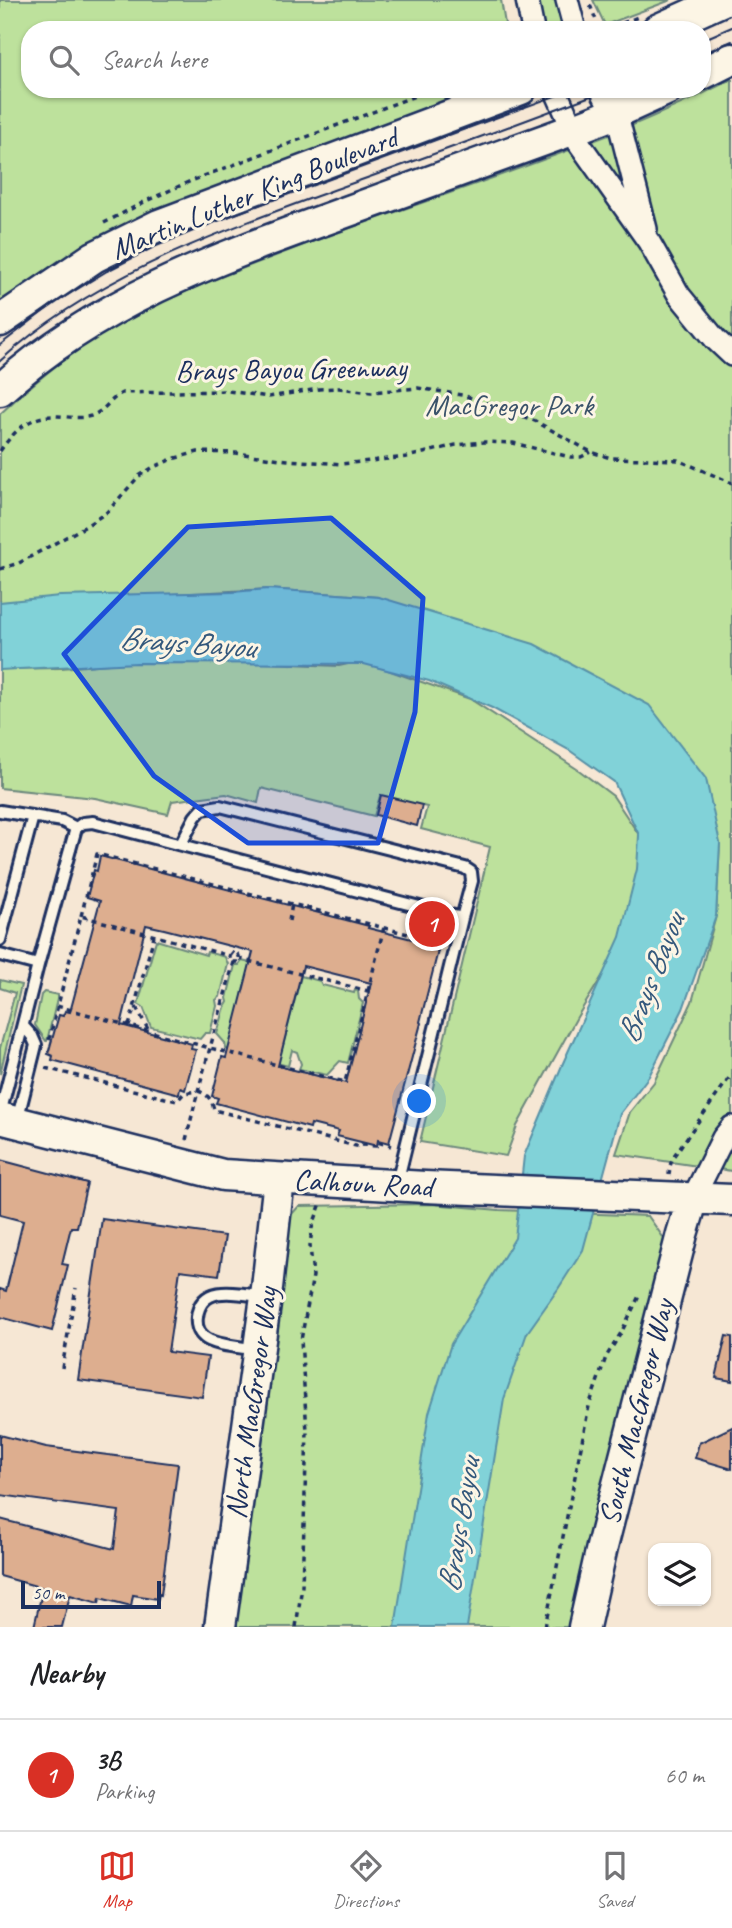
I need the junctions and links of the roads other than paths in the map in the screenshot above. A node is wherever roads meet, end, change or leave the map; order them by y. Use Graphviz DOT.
graph roads {
  1 [pos="527,0"];
  2 [pos="566,0"];
  3 [pos="723,0"];
  4 [pos="531,21"];
  5 [pos="572,21"];
  6 [pos="653,21"];
  7 [pos="732,59"];
  8 [pos="711,70"];
  9 [pos="497,98"];
  10 [pos="559,98"];
  11 [pos="626,98"];
  12 [pos="607,102"];
  13 [pos="572,130"];
  14 [pos="649,242"];
  15 [pos="0,321"];
  16 [pos="732,355"];
  17 [pos="0,390"];
  18 [pos="0,811"];
  19 [pos="33,816"];
  20 [pos="76,828"];
  21 [pos="181,844"];
  22 [pos="462,918"];
  23 [pos="0,940"];
  24 [pos="0,955"];
  25 [pos="38,965"];
  26 [pos="23,1026"];
  27 [pos="6,1118"];
  28 [pos="732,1127"];
  29 [pos="279,1179"];
  30 [pos="411,1186"];
  31 [pos="693,1198"];
  32 [pos="732,1200"];
  33 [pos="267,1297"];
  34 [pos="259,1350"];
  35 [pos="220,1627"];
  36 [pos="584,1627"];
  1 -- 4 [label="street"];
  2 -- 5 [label="street"];
  3 -- 6 [label="street"];
  7 -- 8 [label="street"];
  9 -- 15 [label="street, Martin Luther King Boulevard"];
  10 -- 13 [label="street"];
  11 -- 12 [label="street"];
  12 -- 13 [label="street"];
  12 -- 14 [label="street"];
  13 -- 14 [label="street"];
  13 -- 17 [label="street, Martin Luther King Boulevard"];
  14 -- 16 [label="street"];
  18 -- 19 [label="lane"];
  19 -- 20 [label="lane"];
  19 -- 23 [label="lane"];
  20 -- 21 [label="lane"];
  20 -- 25 [label="lane"];
  21 -- 22 [label="lane"];
  21 -- 22 [label="lane"];
  22 -- 30 [label="lane"];
  24 -- 25 [label="lane"];
  25 -- 26 [label="lane"];
  26 -- 27 [label="lane"];
  26 -- 27 [label="lane"];
  27 -- 29 [label="street, Calhoun Road"];
  28 -- 31 [label="street"];
  29 -- 30 [label="street, Calhoun Road"];
  29 -- 33 [label="street, North MacGregor Way"];
  30 -- 31 [label="street, Calhoun Road"];
  31 -- 32 [label="street, Calhoun Road"];
  31 -- 36 [label="street, South MacGregor Way"];
  33 -- 34 [label="street, North MacGregor Way"];
  33 -- 34 [label="lane"];
  34 -- 35 [label="street, North MacGregor Way"];
}
